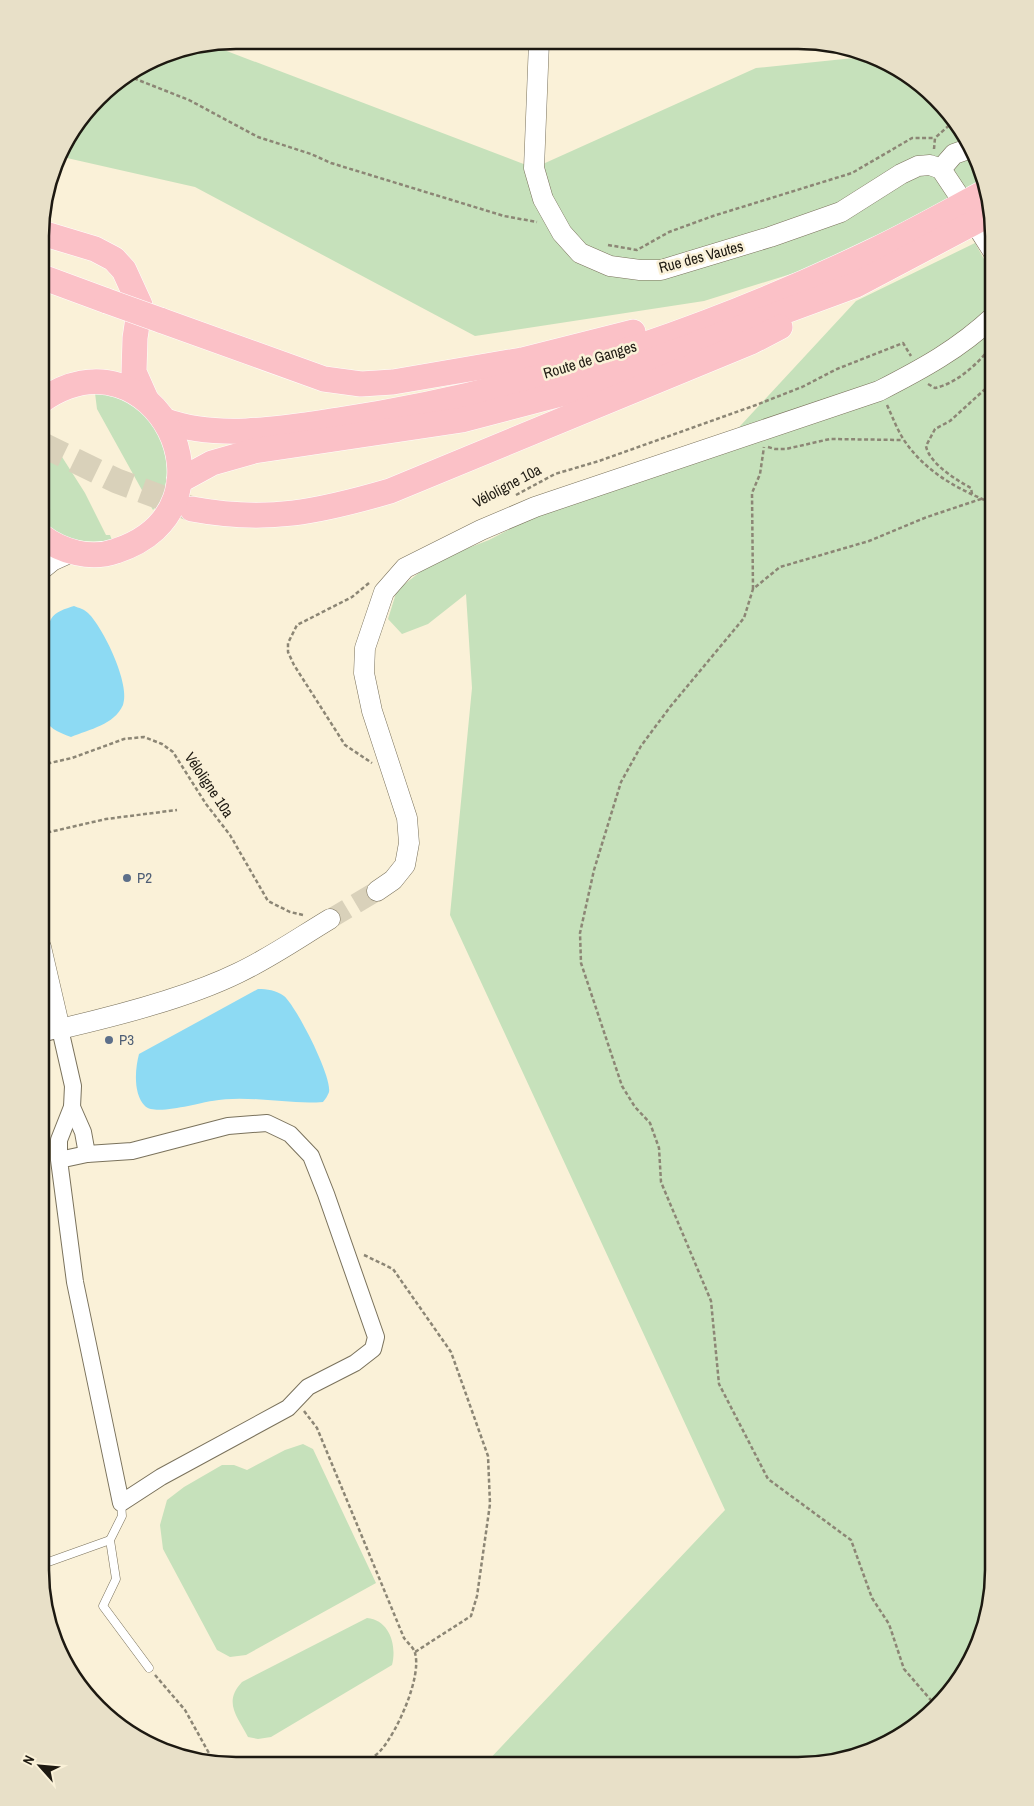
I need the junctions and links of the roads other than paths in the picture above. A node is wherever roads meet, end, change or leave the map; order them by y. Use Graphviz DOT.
graph roads {
  1 [pos="539,49"];
  2 [pos="965,150"];
  3 [pos="936,167"];
  4 [pos="957,193"];
  5 [pos="980,194"];
  6 [pos="985,222"];
  7 [pos="49,235"];
  8 [pos="49,280"];
  9 [pos="856,285"];
  10 [pos="731,314"];
  11 [pos="985,325"];
  12 [pos="49,395"];
  13 [pos="146,399"];
  14 [pos="166,421"];
  15 [pos="179,481"];
  16 [pos="192,509"];
  17 [pos="49,541"];
  18 [pos="72,552"];
  19 [pos="49,563"];
  20 [pos="377,892"];
  21 [pos="330,919"];
  22 [pos="49,982"];
  23 [pos="60,1029"];
  24 [pos="49,1032"];
  25 [pos="72,1107"];
  26 [pos="87,1154"];
  27 [pos="59,1160"];
  28 [pos="121,1503"];
  29 [pos="110,1540"];
  30 [pos="49,1562"];
  31 [pos="149,1668"];
  1 -- 3 [label="street, Rue des Vautes"];
  2 -- 3 [label="street"];
  3 -- 4 [label="street"];
  5 -- 10 [label="main road, Route de Ganges"];
  6 -- 9 [label="main road, Route de Ganges"];
  7 -- 13 [label="main road"];
  8 -- 10 [label="main road, bridge"];
  9 -- 15 [label="main road, Route de Ganges"];
  9 -- 16 [label="main road"];
  10 -- 14 [label="main road, Route de Ganges"];
  11 -- 20 [label="street"];
  12 -- 13 [label="main road"];
  13 -- 14 [label="main road"];
  14 -- 15 [label="main road"];
  15 -- 18 [label="main road"];
  17 -- 18 [label="main road"];
  18 -- 19 [label="street"];
  21 -- 23 [label="street"];
  22 -- 23 [label="street"];
  23 -- 24 [label="street"];
  23 -- 25 [label="street"];
  25 -- 26 [label="street"];
  25 -- 27 [label="street"];
  26 -- 27 [label="street"];
  26 -- 28 [label="street"];
  27 -- 28 [label="street"];
  28 -- 29 [label="lane"];
  29 -- 30 [label="lane"];
  29 -- 31 [label="lane"];
}
